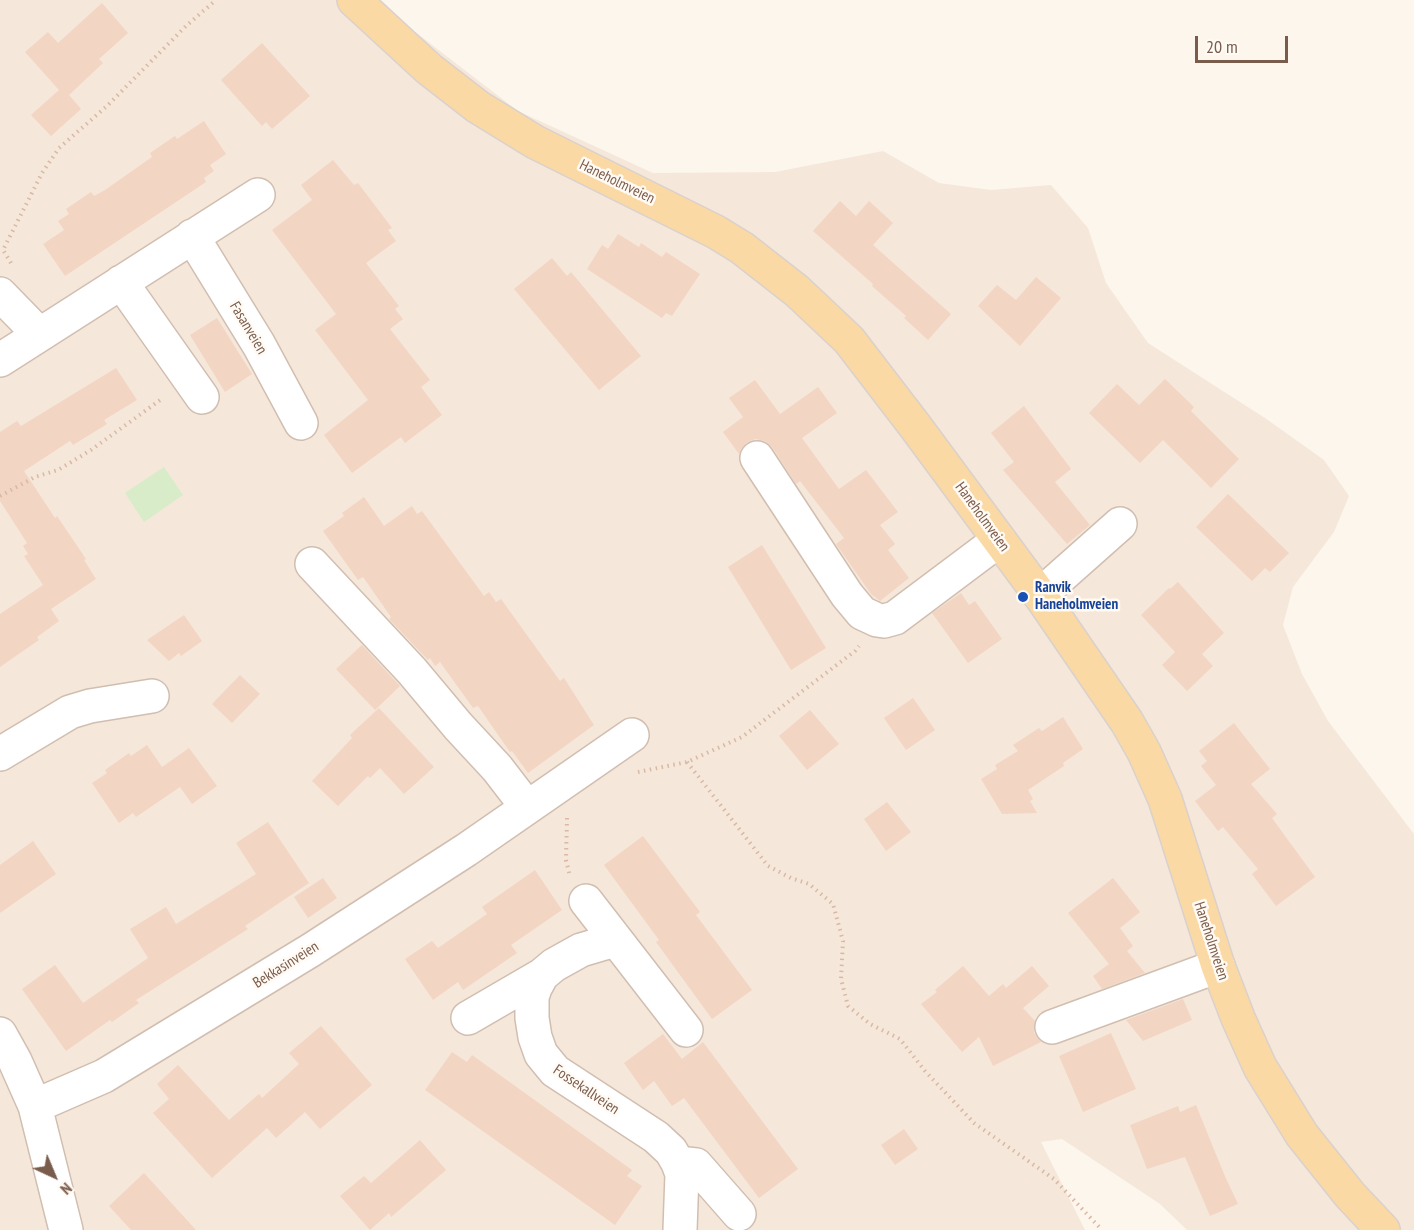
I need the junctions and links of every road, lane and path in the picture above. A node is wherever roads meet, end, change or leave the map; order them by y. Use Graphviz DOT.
graph roads {
  1 [pos="216,0"];
  2 [pos="354,0"];
  3 [pos="258,195"];
  4 [pos="192,236"];
  5 [pos="8,281"];
  6 [pos="121,282"];
  7 [pos="39,334"];
  8 [pos="0,360"];
  9 [pos="196,388"];
  10 [pos="301,423"];
  11 [pos="757,458"];
  12 [pos="0,496"];
  13 [pos="1120,525"];
  14 [pos="999,540"];
  15 [pos="312,564"];
  16 [pos="1040,595"];
  17 [pos="877,620"];
  18 [pos="152,696"];
  19 [pos="632,735"];
  20 [pos="0,754"];
  21 [pos="687,762"];
  22 [pos="631,774"];
  23 [pos="540,798"];
  24 [pos="586,901"];
  25 [pos="615,940"];
  26 [pos="1218,966"];
  27 [pos="542,975"];
  28 [pos="468,1018"];
  29 [pos="1052,1027"];
  30 [pos="686,1030"];
  31 [pos="0,1034"];
  32 [pos="35,1106"];
  33 [pos="678,1163"];
  34 [pos="739,1214"];
  35 [pos="66,1230"];
  36 [pos="680,1230"];
  37 [pos="1102,1230"];
  38 [pos="1383,1230"];
  1 -- 5 [label="path"];
  2 -- 14 [label="main road, Haneholmveien"];
  3 -- 4 [label="street"];
  4 -- 6 [label="street"];
  4 -- 10 [label="street, Fasanveien"];
  5 -- 7 [label="street"];
  6 -- 7 [label="street"];
  6 -- 9 [label="street"];
  7 -- 8 [label="street"];
  9 -- 12 [label="path"];
  11 -- 17 [label="street"];
  13 -- 16 [label="street"];
  14 -- 16 [label="main road, Haneholmveien"];
  14 -- 17 [label="street"];
  15 -- 23 [label="street"];
  16 -- 26 [label="main road, Haneholmveien"];
  17 -- 21 [label="path"];
  18 -- 20 [label="street"];
  19 -- 23 [label="street, Bekkasinveien"];
  21 -- 22 [label="path"];
  21 -- 37 [label="path"];
  23 -- 24 [label="path"];
  23 -- 32 [label="street, Bekkasinveien"];
  24 -- 25 [label="street"];
  25 -- 27 [label="street"];
  25 -- 30 [label="street"];
  26 -- 29 [label="street"];
  26 -- 38 [label="main road, Haneholmveien"];
  27 -- 28 [label="street"];
  27 -- 33 [label="street, Fossekallveien"];
  31 -- 32 [label="street"];
  32 -- 35 [label="street"];
  33 -- 34 [label="street"];
  33 -- 36 [label="street"];
}
